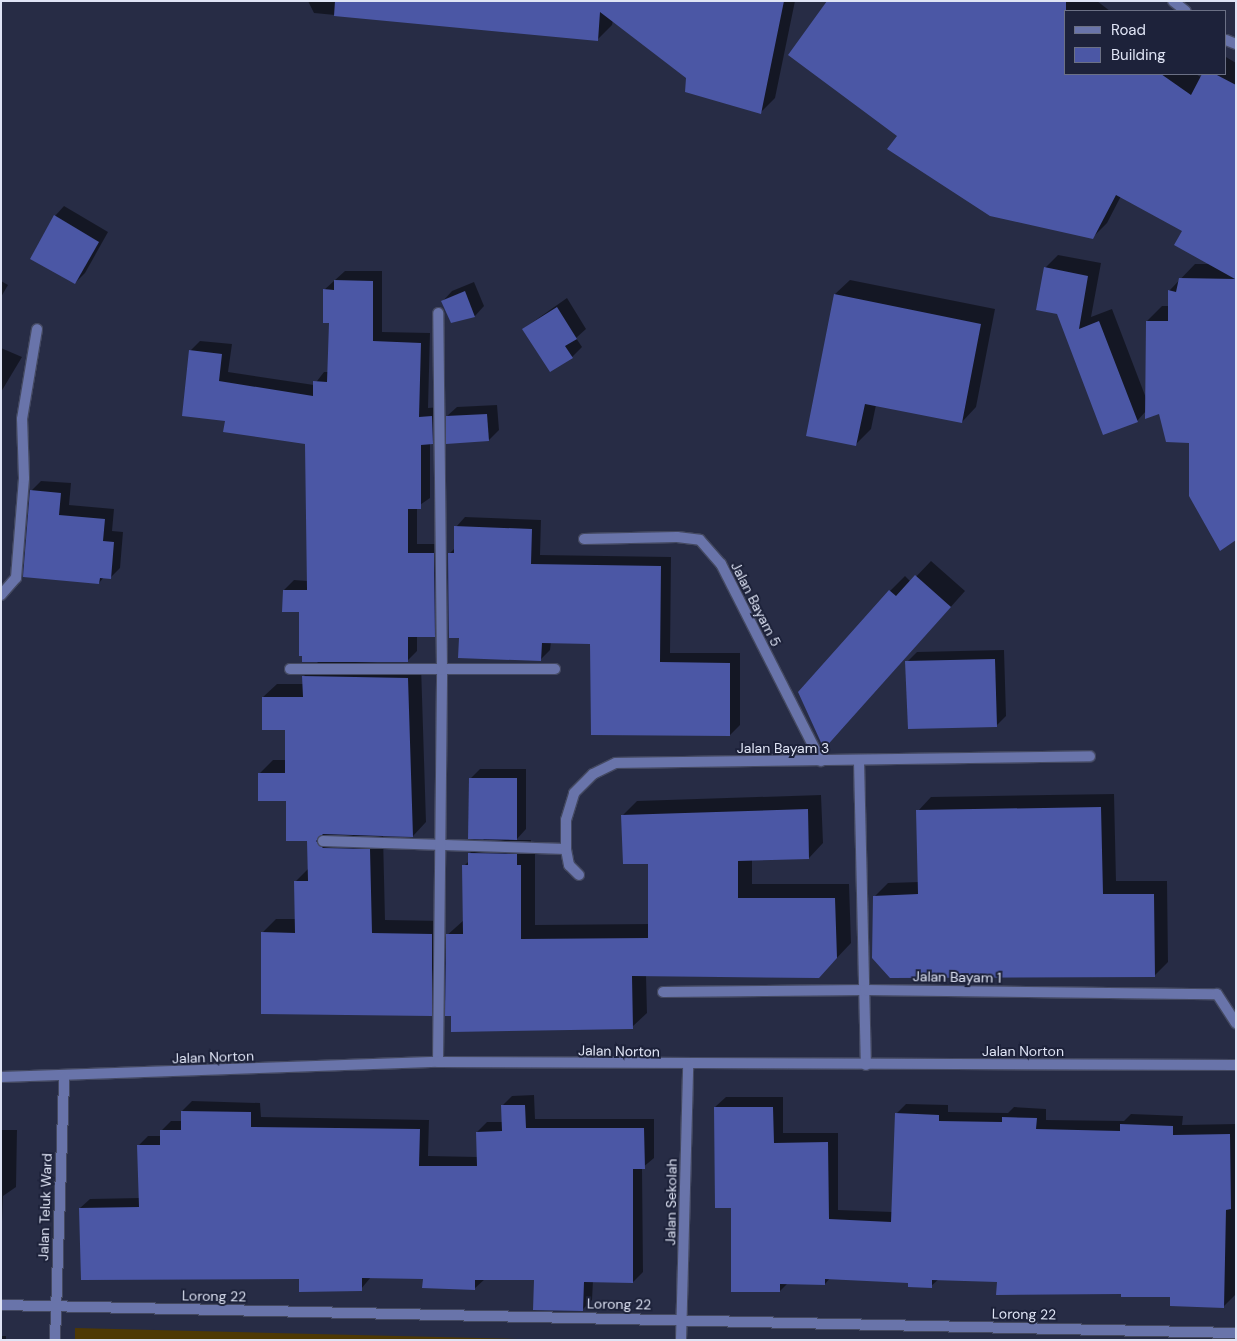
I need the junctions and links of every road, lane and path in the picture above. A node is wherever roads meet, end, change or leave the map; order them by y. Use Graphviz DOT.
graph roads {
  1 [pos="1172,1"];
  2 [pos="1185,10"];
  3 [pos="438,313"];
  4 [pos="37,329"];
  5 [pos="584,538"];
  6 [pos="1,595"];
  7 [pos="290,669"];
  8 [pos="555,669"];
  9 [pos="442,670"];
  10 [pos="1090,756"];
  11 [pos="821,761"];
  12 [pos="859,761"];
  13 [pos="323,841"];
  14 [pos="441,845"];
  15 [pos="566,849"];
  16 [pos="580,875"];
  17 [pos="865,990"];
  18 [pos="663,992"];
  19 [pos="1236,1023"];
  20 [pos="438,1062"];
  21 [pos="688,1065"];
  22 [pos="866,1065"];
  23 [pos="1236,1065"];
  24 [pos="64,1076"];
  25 [pos="1,1077"];
  26 [pos="1,1305"];
  27 [pos="56,1306"];
  28 [pos="682,1319"];
  29 [pos="1236,1332"];
  30 [pos="55,1340"];
  31 [pos="681,1340"];
  1 -- 2 [label="street"];
  3 -- 9 [label="street"];
  4 -- 6 [label="street"];
  5 -- 11 [label="street, Jalan Bayam 5"];
  7 -- 9 [label="street"];
  8 -- 9 [label="street"];
  9 -- 14 [label="street"];
  10 -- 12 [label="street, Jalan Bayam 3"];
  11 -- 12 [label="street, Jalan Bayam 3"];
  11 -- 15 [label="street, Jalan Bayam 3"];
  12 -- 17 [label="street"];
  13 -- 14 [label="street"];
  14 -- 15 [label="street"];
  14 -- 20 [label="street"];
  15 -- 16 [label="street, Jalan Bayam 3"];
  17 -- 18 [label="street, Jalan Bayam 1"];
  17 -- 19 [label="street, Jalan Bayam 1"];
  17 -- 22 [label="street"];
  20 -- 21 [label="street, Jalan Norton"];
  20 -- 24 [label="street, Jalan Norton"];
  21 -- 22 [label="street, Jalan Norton"];
  21 -- 28 [label="street, Jalan Sekolah"];
  22 -- 23 [label="street, Jalan Norton"];
  24 -- 25 [label="street, Jalan Norton"];
  24 -- 27 [label="street, Jalan Teluk Ward"];
  26 -- 27 [label="street, Lorong 22"];
  27 -- 28 [label="street, Lorong 22"];
  27 -- 30 [label="street, Jalan Teluk Ward"];
  28 -- 29 [label="street, Lorong 22"];
  28 -- 31 [label="street, Jalan Sekolah"];
}
